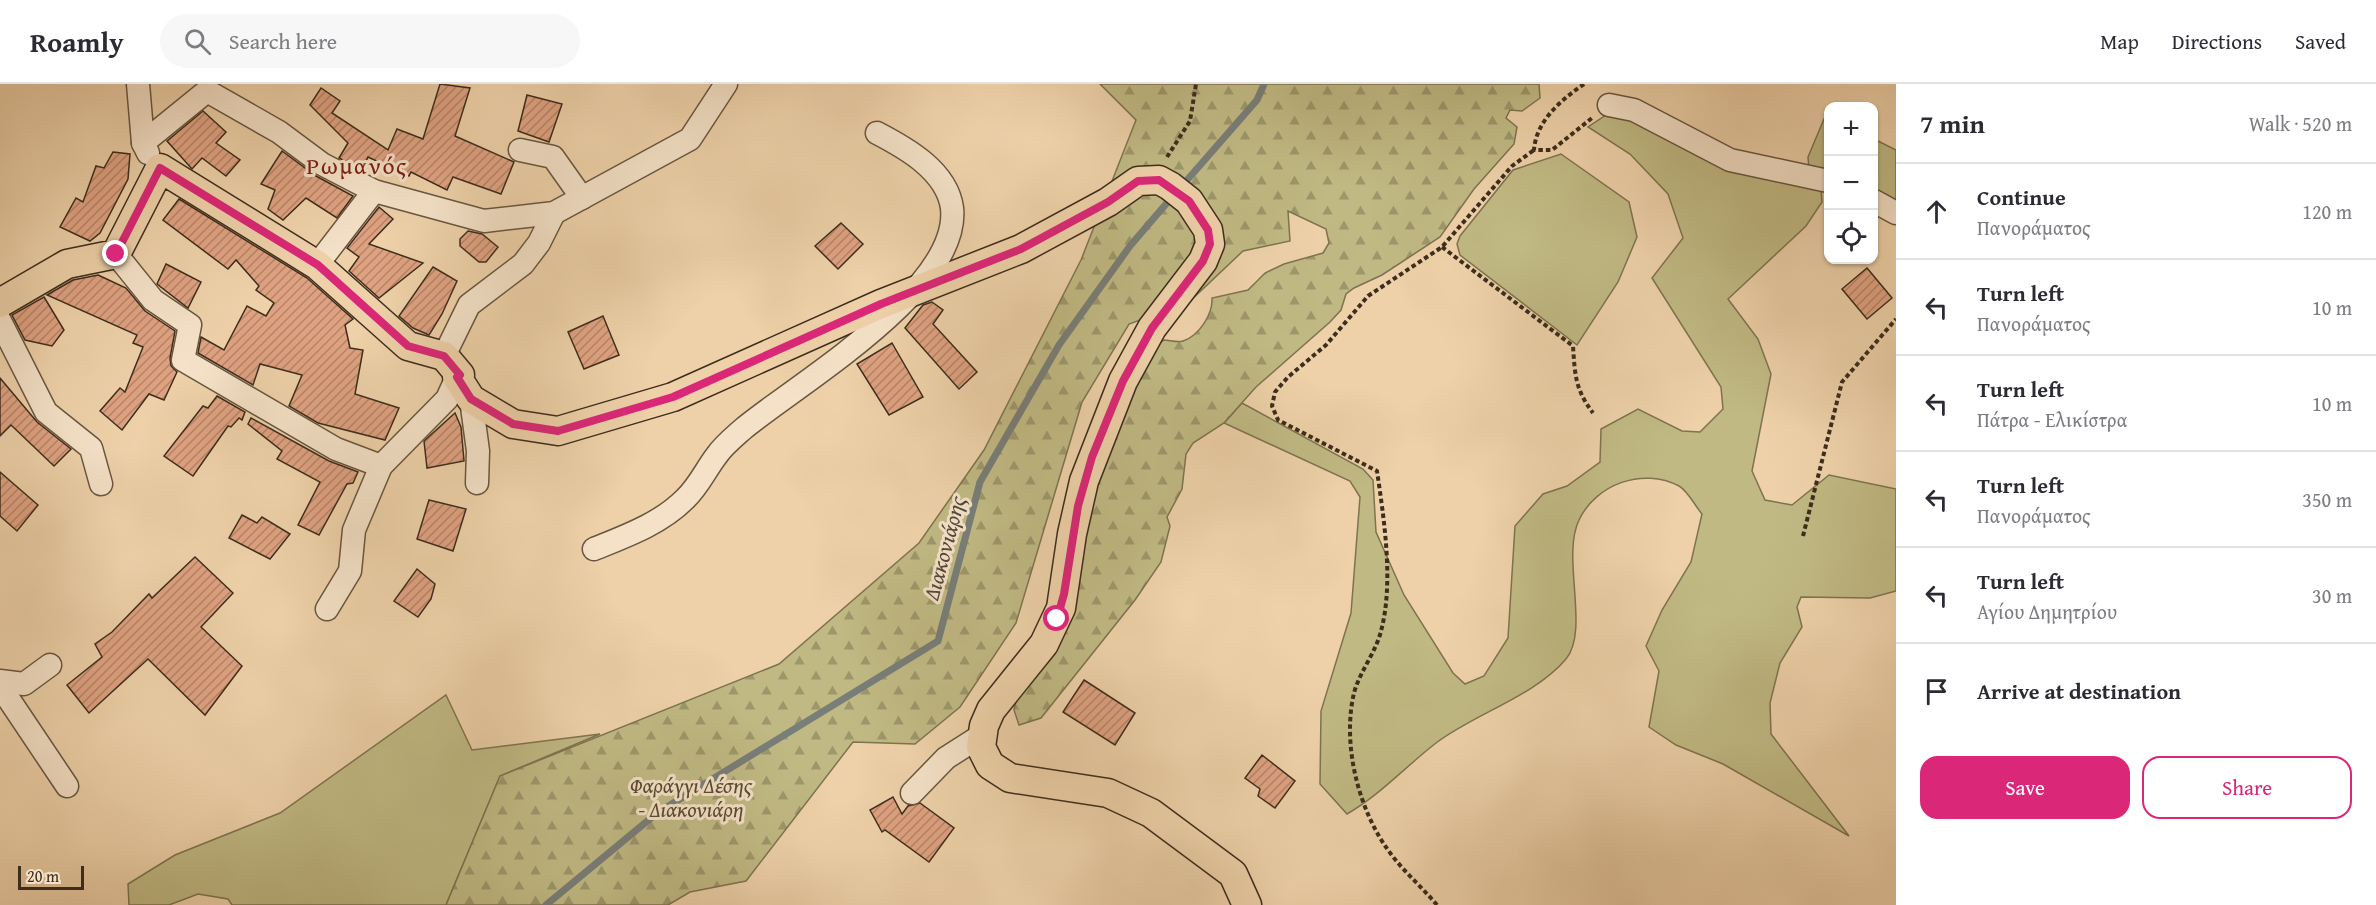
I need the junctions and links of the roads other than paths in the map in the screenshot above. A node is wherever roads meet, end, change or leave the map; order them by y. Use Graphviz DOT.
graph roads {
  1 [pos="138,84"];
  2 [pos="726,84"];
  3 [pos="1609,105"];
  4 [pos="877,133"];
  5 [pos="142,143"];
  6 [pos="520,150"];
  7 [pos="160,168"];
  8 [pos="1824,181"];
  9 [pos="374,190"];
  10 [pos="582,198"];
  11 [pos="1878,203"];
  12 [pos="554,213"];
  13 [pos="1896,213"];
  14 [pos="116,254"];
  15 [pos="318,265"];
  16 [pos="911,292"];
  17 [pos="0,303"];
  18 [pos="0,321"];
  19 [pos="458,377"];
  20 [pos="381,466"];
  21 [pos="477,483"];
  22 [pos="101,484"];
  23 [pos="594,549"];
  24 [pos="327,609"];
  25 [pos="50,665"];
  26 [pos="0,683"];
  27 [pos="982,735"];
  28 [pos="67,786"];
  29 [pos="912,793"];
  30 [pos="1247,905"];
  1 -- 5 [label="street"];
  2 -- 10 [label="street"];
  3 -- 8 [label="street"];
  4 -- 16 [label="street"];
  5 -- 7 [label="street"];
  5 -- 9 [label="street"];
  6 -- 10 [label="street"];
  7 -- 14 [label="main road"];
  7 -- 15 [label="main road"];
  9 -- 12 [label="street"];
  9 -- 15 [label="street"];
  10 -- 12 [label="street"];
  11 -- 13 [label="street"];
  12 -- 19 [label="street"];
  14 -- 17 [label="main road"];
  14 -- 20 [label="street"];
  15 -- 19 [label="main road"];
  16 -- 19 [label="main road"];
  16 -- 23 [label="street"];
  16 -- 27 [label="main road"];
  18 -- 22 [label="street"];
  19 -- 20 [label="street"];
  19 -- 21 [label="street"];
  20 -- 24 [label="street"];
  25 -- 26 [label="street"];
  26 -- 28 [label="street"];
  27 -- 29 [label="street"];
  27 -- 30 [label="main road"];
}
